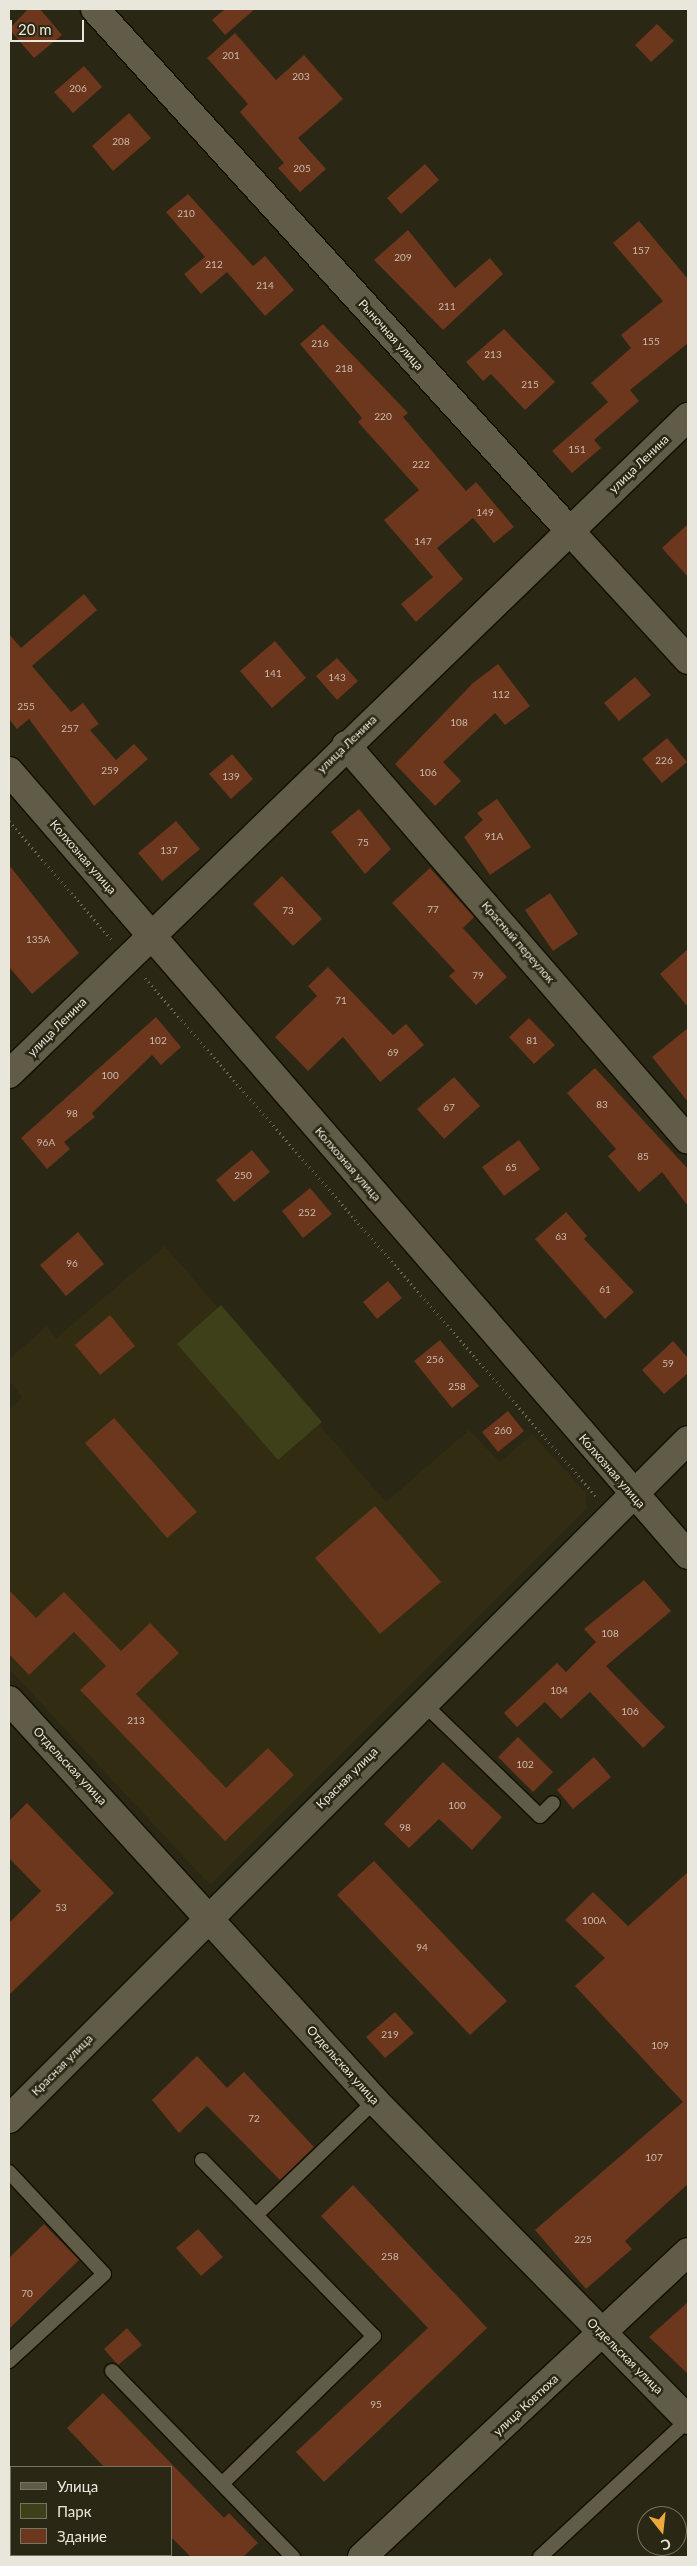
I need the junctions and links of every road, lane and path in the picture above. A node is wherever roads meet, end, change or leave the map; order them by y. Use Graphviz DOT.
graph roads {
  1 [pos="95,9"];
  2 [pos="688,417"];
  3 [pos="569,530"];
  4 [pos="688,660"];
  5 [pos="346,745"];
  6 [pos="9,771"];
  7 [pos="9,821"];
  8 [pos="150,934"];
  9 [pos="127,957"];
  10 [pos="9,1074"];
  11 [pos="688,1140"];
  12 [pos="688,1440"];
  13 [pos="633,1495"];
  14 [pos="612,1515"];
  15 [pos="688,1556"];
  16 [pos="9,1700"];
  17 [pos="422,1702"];
  18 [pos="553,1803"];
  19 [pos="209,1916"];
  20 [pos="375,2101"];
  21 [pos="9,2119"];
  22 [pos="202,2160"];
  23 [pos="9,2172"];
  24 [pos="256,2215"];
  25 [pos="688,2252"];
  26 [pos="602,2334"];
  27 [pos="9,2361"];
  28 [pos="112,2371"];
  29 [pos="688,2420"];
  30 [pos="222,2484"];
  31 [pos="293,2557"];
  32 [pos="362,2557"];
  33 [pos="540,2557"];
  1 -- 3 [label="street, Рыночная улица"];
  2 -- 3 [label="street, улица Ленина"];
  3 -- 4 [label="street, Рыночная улица"];
  3 -- 5 [label="street, улица Ленина"];
  5 -- 8 [label="street, улица Ленина"];
  5 -- 11 [label="street, Красный переулок"];
  6 -- 8 [label="street, Колхозная улица"];
  7 -- 9 [label="path"];
  8 -- 9 [label="street, улица Ленина"];
  8 -- 13 [label="street, Колхозная улица"];
  9 -- 10 [label="street, улица Ленина"];
  9 -- 14 [label="path"];
  12 -- 13 [label="street, Красная улица"];
  13 -- 14 [label="street, Красная улица"];
  13 -- 15 [label="street, Колхозная улица"];
  14 -- 17 [label="street, Красная улица"];
  16 -- 19 [label="street, Отдельская улица"];
  17 -- 18 [label="lane"];
  17 -- 19 [label="street, Красная улица"];
  19 -- 20 [label="street, Отдельская улица"];
  19 -- 21 [label="street, Красная улица"];
  20 -- 24 [label="lane"];
  20 -- 26 [label="street, Отдельская улица"];
  22 -- 24 [label="lane"];
  23 -- 27 [label="lane"];
  24 -- 30 [label="lane"];
  25 -- 26 [label="street, улица Ковтюха"];
  26 -- 29 [label="street, Отдельская улица"];
  26 -- 32 [label="street, улица Ковтюха"];
  28 -- 30 [label="lane"];
  29 -- 33 [label="lane"];
  30 -- 31 [label="lane"];
}
